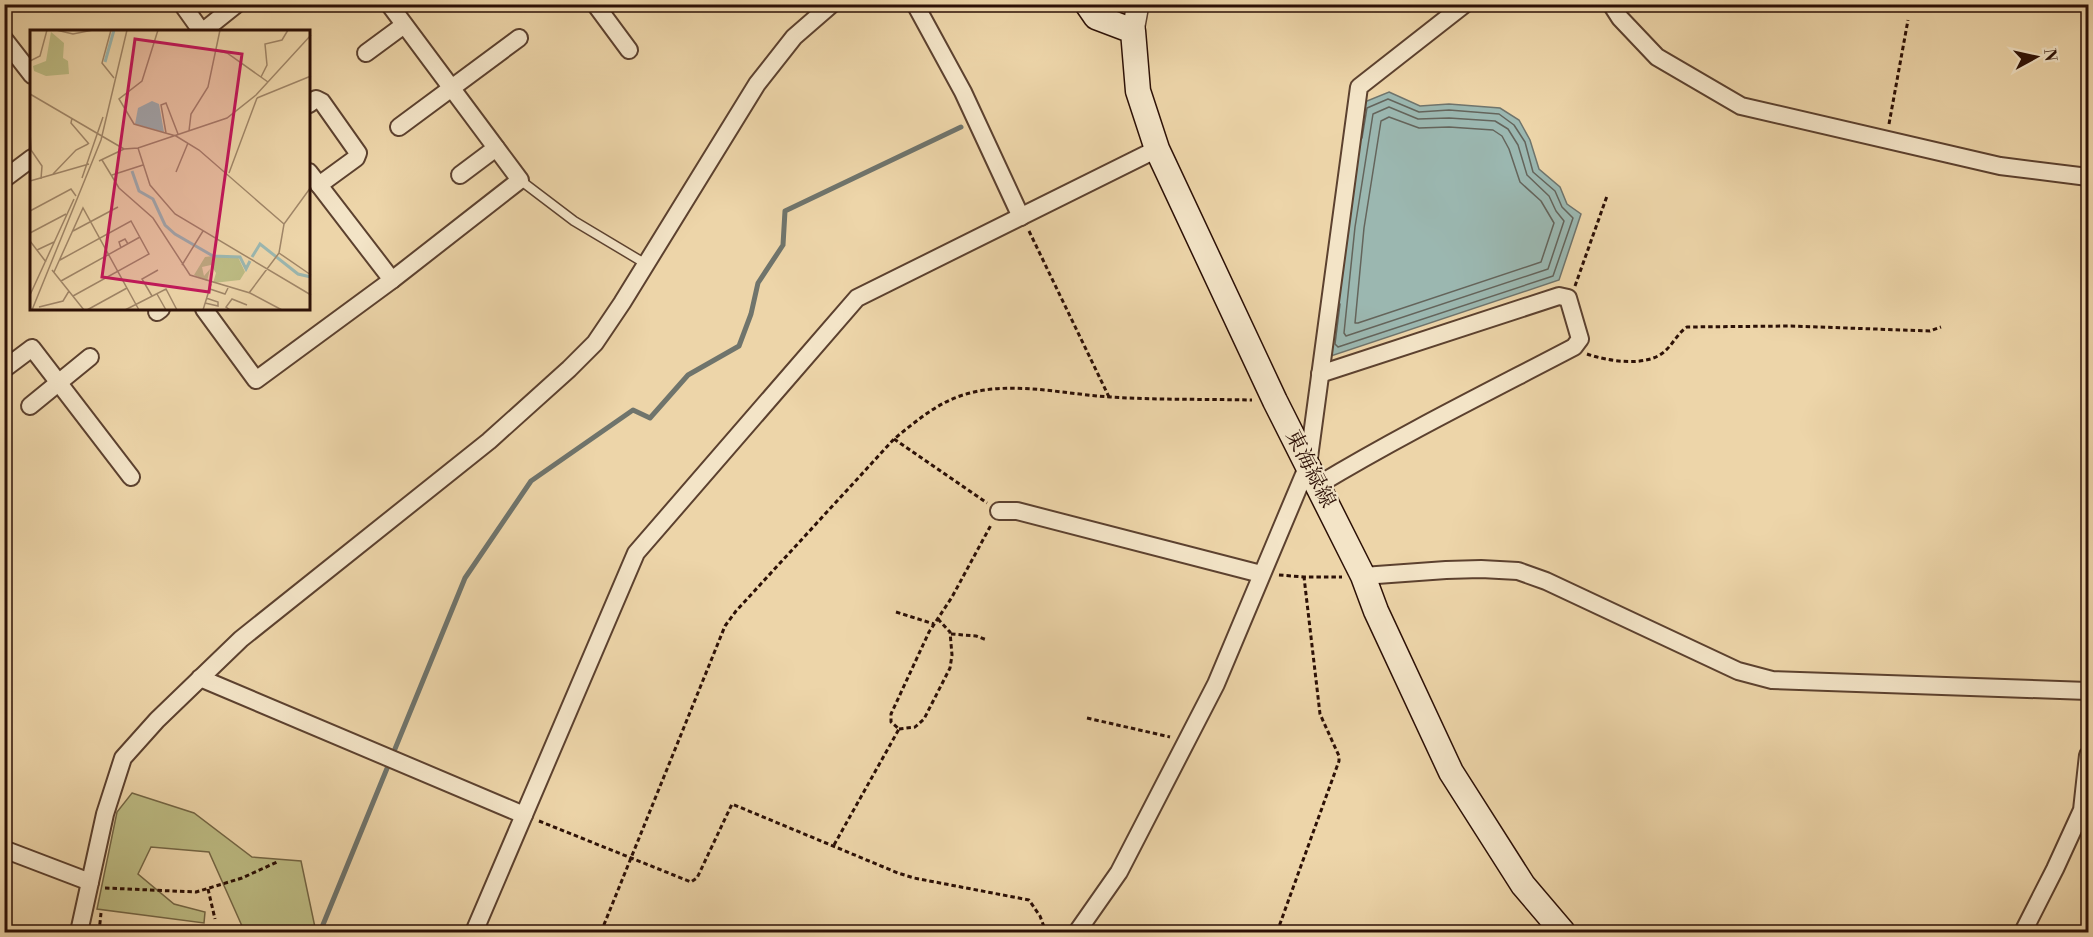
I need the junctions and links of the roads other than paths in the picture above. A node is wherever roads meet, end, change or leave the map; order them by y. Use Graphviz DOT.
graph roads {
  1 [pos="182,4"];
  2 [pos="237,4"];
  3 [pos="389,4"];
  4 [pos="595,4"];
  5 [pos="832,4"];
  6 [pos="915,4"];
  7 [pos="1087,4"];
  8 [pos="1138,4"];
  9 [pos="1465,4"];
  10 [pos="1611,4"];
  11 [pos="404,25"];
  12 [pos="201,30"];
  13 [pos="204,30"];
  14 [pos="1132,32"];
  15 [pos="519,38"];
  16 [pos="4,39"];
  17 [pos="629,50"];
  18 [pos="366,53"];
  19 [pos="30,72"];
  20 [pos="451,88"];
  21 [pos="310,103"];
  22 [pos="399,127"];
  23 [pos="496,148"];
  24 [pos="1157,149"];
  25 [pos="30,160"];
  26 [pos="460,176"];
  27 [pos="2088,177"];
  28 [pos="314,178"];
  29 [pos="4,179"];
  30 [pos="520,180"];
  31 [pos="1021,217"];
  32 [pos="646,264"];
  33 [pos="392,280"];
  34 [pos="205,310"];
  35 [pos="90,357"];
  36 [pos="4,369"];
  37 [pos="1320,374"];
  38 [pos="58,382"];
  39 [pos="30,406"];
  40 [pos="1313,475"];
  41 [pos="130,477"];
  42 [pos="999,511"];
  43 [pos="1262,572"];
  44 [pos="1363,576"];
  45 [pos="200,678"];
  46 [pos="2088,691"];
  47 [pos="2088,755"];
  48 [pos="524,814"];
  49 [pos="6,850"];
  50 [pos="97,885"];
  51 [pos="79,933"];
  52 [pos="474,933"];
  53 [pos="1077,933"];
  54 [pos="1563,933"];
  55 [pos="2023,933"];
  1 -- 12 [label="street"];
  2 -- 13 [label="street"];
  3 -- 11 [label="street"];
  4 -- 17 [label="street"];
  5 -- 32 [label="street"];
  6 -- 31 [label="street"];
  7 -- 14 [label="main road"];
  8 -- 14 [label="street"];
  9 -- 37 [label="street"];
  10 -- 27 [label="street"];
  11 -- 18 [label="street"];
  11 -- 20 [label="street"];
  14 -- 24 [label="main road, 東海緑線"];
  15 -- 20 [label="street"];
  16 -- 19 [label="street"];
  20 -- 22 [label="street"];
  20 -- 23 [label="street"];
  21 -- 28 [label="street"];
  23 -- 26 [label="street"];
  23 -- 30 [label="street"];
  24 -- 31 [label="street"];
  24 -- 40 [label="main road, 東海緑線"];
  25 -- 29 [label="street"];
  28 -- 33 [label="street"];
  30 -- 32 [label="lane"];
  30 -- 33 [label="street"];
  31 -- 48 [label="street"];
  32 -- 45 [label="street"];
  33 -- 34 [label="street"];
  35 -- 38 [label="street"];
  36 -- 38 [label="street"];
  37 -- 40 [label="street"];
  37 -- 40 [label="street"];
  38 -- 39 [label="street"];
  38 -- 41 [label="street"];
  40 -- 43 [label="street"];
  40 -- 44 [label="main road, 東海緑線"];
  42 -- 43 [label="street"];
  43 -- 53 [label="street"];
  44 -- 46 [label="street"];
  44 -- 54 [label="main road, 東海緑線"];
  45 -- 48 [label="street"];
  45 -- 50 [label="street"];
  47 -- 55 [label="street"];
  48 -- 52 [label="street"];
  49 -- 50 [label="street"];
  50 -- 51 [label="street"];
}
